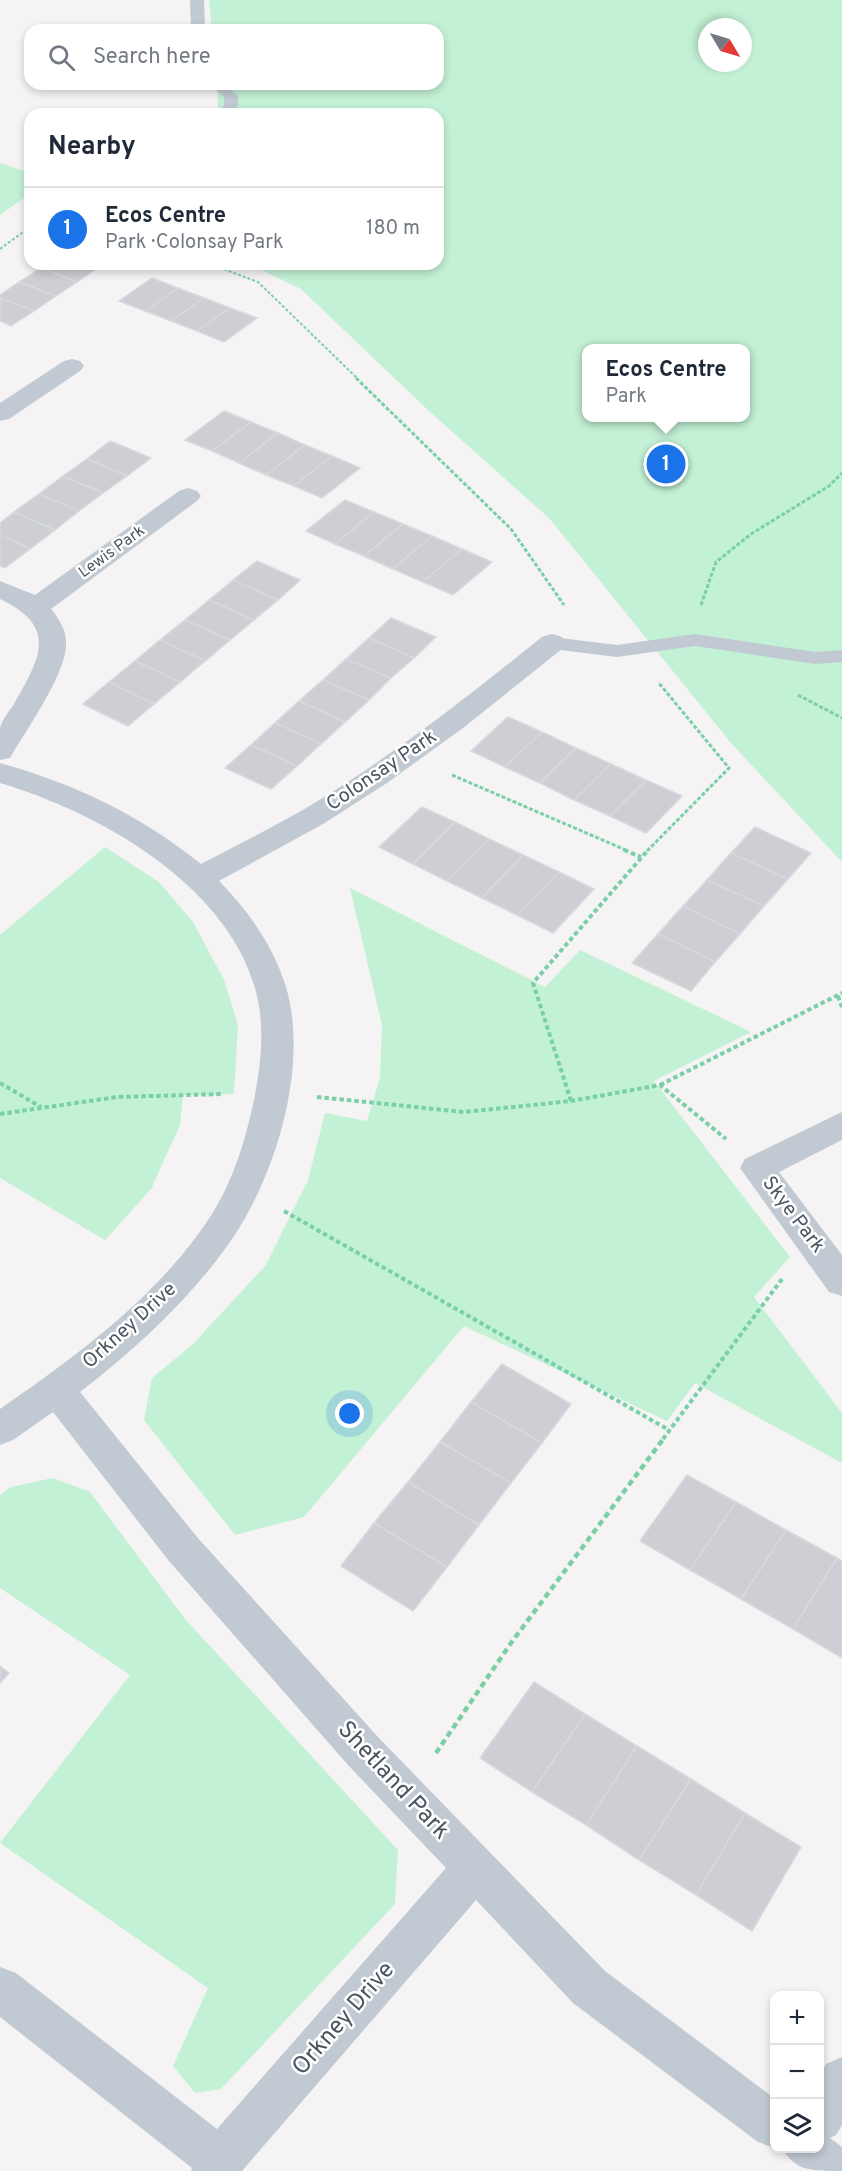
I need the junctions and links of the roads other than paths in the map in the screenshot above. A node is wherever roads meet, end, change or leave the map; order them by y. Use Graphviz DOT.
graph roads {
  1 [pos="197,0"];
  2 [pos="198,24"];
  3 [pos="224,90"];
  4 [pos="229,108"];
  5 [pos="72,366"];
  6 [pos="0,414"];
  7 [pos="188,496"];
  8 [pos="0,588"];
  9 [pos="36,607"];
  10 [pos="552,643"];
  11 [pos="842,656"];
  12 [pos="0,751"];
  13 [pos="0,773"];
  14 [pos="198,879"];
  15 [pos="842,1125"];
  16 [pos="842,1281"];
  17 [pos="56,1389"];
  18 [pos="0,1429"];
  19 [pos="475,1868"];
  20 [pos="0,1989"];
  21 [pos="842,2080"];
  22 [pos="824,2111"];
  23 [pos="770,2123"];
  24 [pos="812,2153"];
  25 [pos="217,2166"];
  26 [pos="836,2171"];
  1 -- 2 [label="lane"];
  3 -- 4 [label="lane"];
  5 -- 6 [label="street"];
  7 -- 9 [label="street, Lewis Park"];
  8 -- 9 [label="street"];
  9 -- 12 [label="street"];
  10 -- 11 [label="lane"];
  10 -- 14 [label="street, Colonsay Park"];
  13 -- 14 [label="street, Orkney Drive"];
  14 -- 17 [label="street, Orkney Drive"];
  15 -- 16 [label="street, Skye Park"];
  17 -- 18 [label="street, Orkney Drive"];
  17 -- 19 [label="street, Shetland Park"];
  19 -- 23 [label="street, Shetland Park"];
  19 -- 25 [label="street, Orkney Drive"];
  20 -- 25 [label="street"];
  21 -- 22 [label="street"];
  24 -- 26 [label="street"];
}
